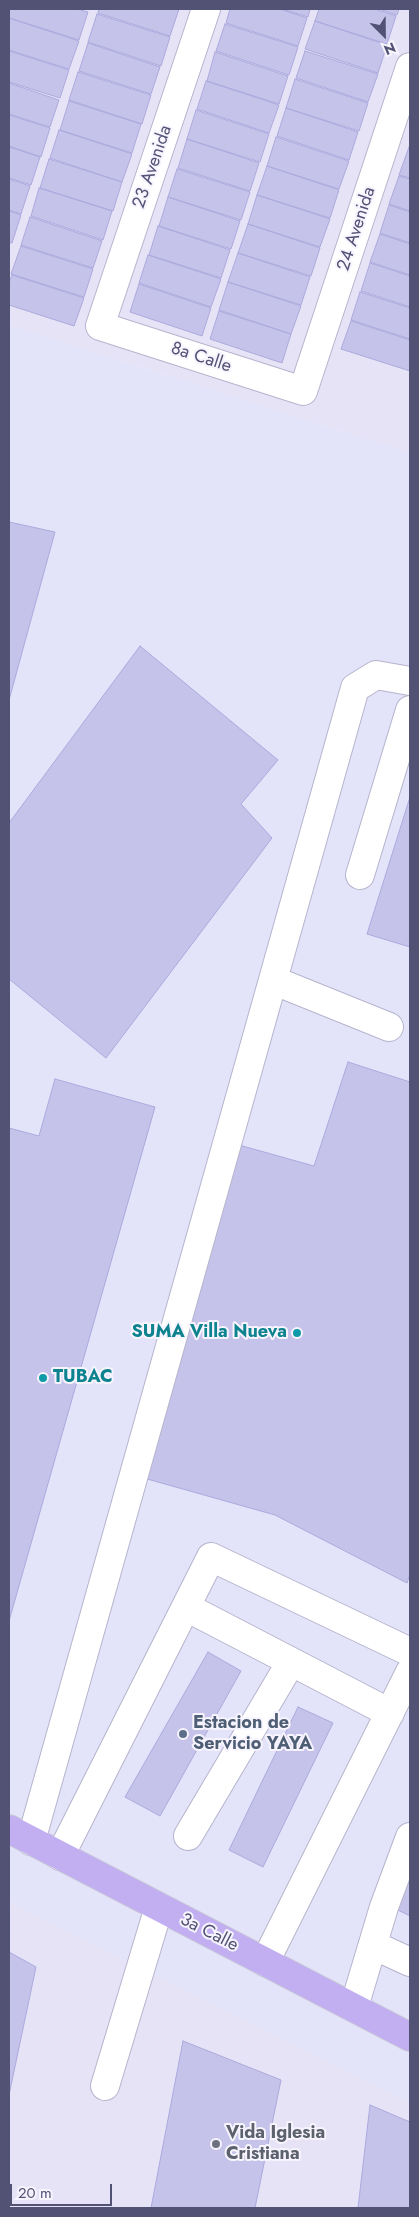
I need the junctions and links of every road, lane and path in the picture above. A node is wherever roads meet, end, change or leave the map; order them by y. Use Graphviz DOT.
graph roads {
  1 [pos="206,9"];
  2 [pos="410,67"];
  3 [pos="100,326"];
  4 [pos="303,391"];
  5 [pos="410,681"];
  6 [pos="410,710"];
  7 [pos="360,875"];
  8 [pos="275,981"];
  9 [pos="389,1027"];
  10 [pos="186,1608"];
  11 [pos="410,1652"];
  12 [pos="291,1662"];
  13 [pos="410,1672"];
  14 [pos="390,1713"];
  15 [pos="20,1835"];
  16 [pos="188,1836"];
  17 [pos="410,1837"];
  18 [pos="60,1856"];
  19 [pos="159,1907"];
  20 [pos="373,1945"];
  21 [pos="265,1962"];
  22 [pos="410,1962"];
  23 [pos="354,2007"];
  24 [pos="410,2037"];
  25 [pos="105,2086"];
  1 -- 3 [label="street, 23 Avenida"];
  2 -- 4 [label="street, 24 Avenida"];
  3 -- 4 [label="street, 8a Calle"];
  5 -- 8 [label="street"];
  6 -- 7 [label="street"];
  8 -- 9 [label="street"];
  8 -- 15 [label="street"];
  10 -- 11 [label="street"];
  10 -- 12 [label="street"];
  10 -- 18 [label="street"];
  12 -- 14 [label="street"];
  12 -- 16 [label="street"];
  13 -- 14 [label="street"];
  14 -- 21 [label="street"];
  15 -- 18 [label="main road, 3a Calle"];
  17 -- 20 [label="street"];
  18 -- 19 [label="main road, 3a Calle"];
  19 -- 21 [label="main road, 3a Calle"];
  19 -- 25 [label="street"];
  20 -- 22 [label="street"];
  20 -- 23 [label="street"];
  21 -- 23 [label="main road, 3a Calle"];
  23 -- 24 [label="main road, 3a Calle"];
}
